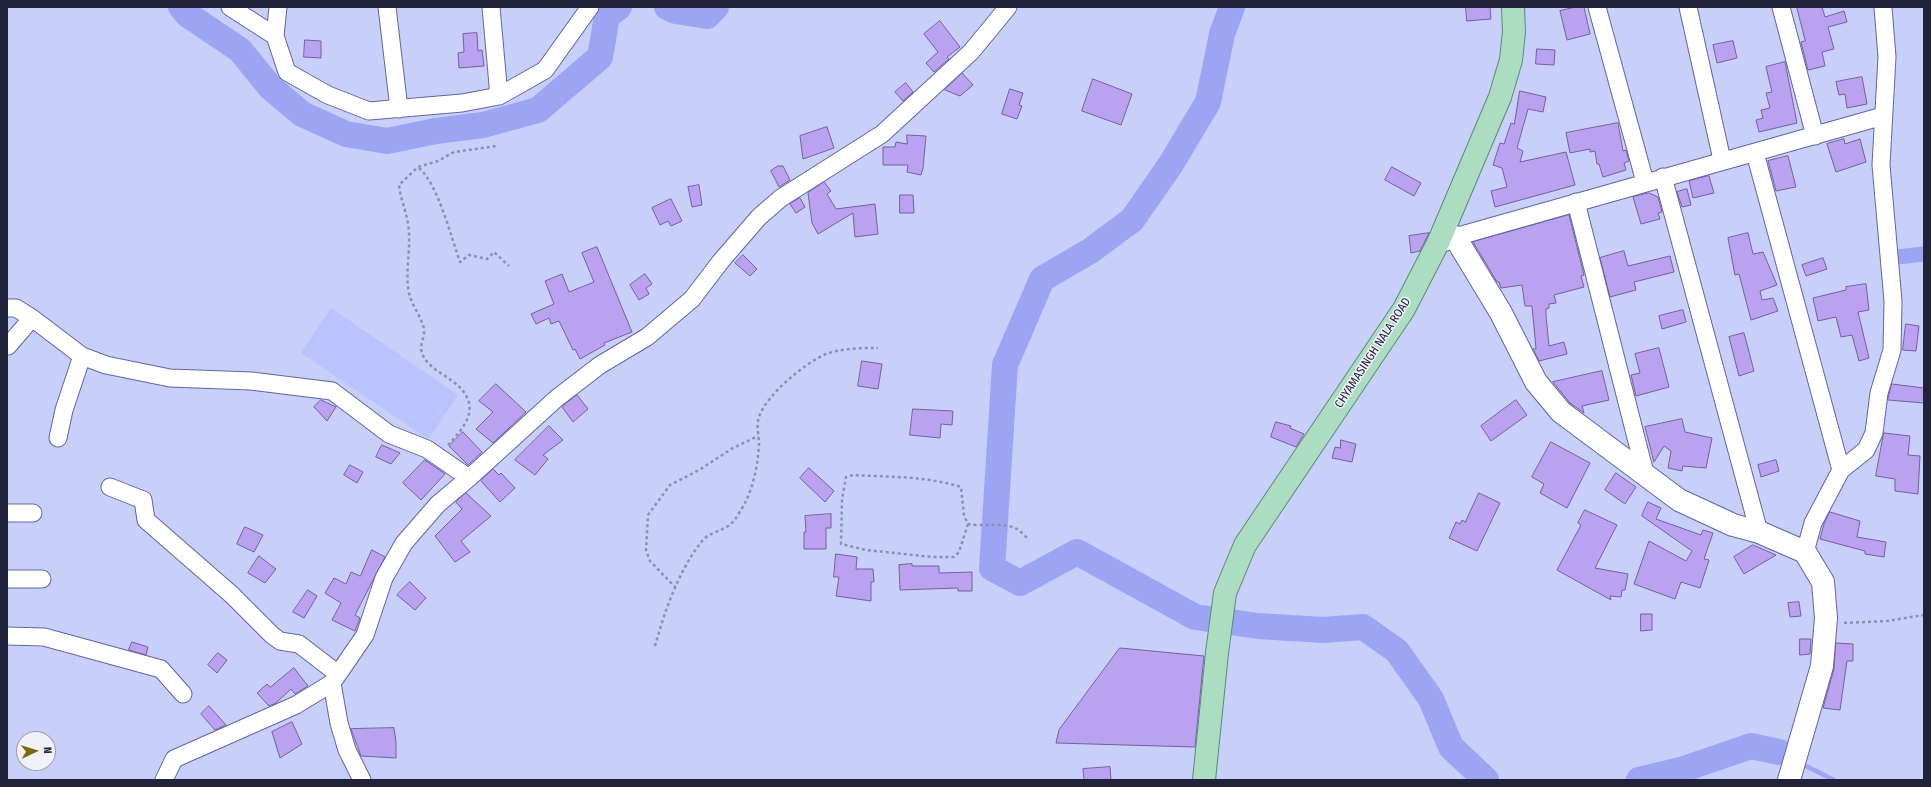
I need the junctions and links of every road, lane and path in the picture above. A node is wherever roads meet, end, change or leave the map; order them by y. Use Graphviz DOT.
graph roads {
  1 [pos="230,7"];
  2 [pos="278,7"];
  3 [pos="387,7"];
  4 [pos="490,7"];
  5 [pos="590,7"];
  6 [pos="1008,7"];
  7 [pos="1513,7"];
  8 [pos="1597,7"];
  9 [pos="1688,7"];
  10 [pos="1781,7"];
  11 [pos="1883,7"];
  12 [pos="275,36"];
  13 [pos="500,96"];
  14 [pos="399,109"];
  15 [pos="1883,116"];
  16 [pos="1816,136"];
  17 [pos="497,146"];
  18 [pos="1755,153"];
  19 [pos="1722,160"];
  20 [pos="418,167"];
  21 [pos="1663,178"];
  22 [pos="1645,182"];
  23 [pos="1576,202"];
  24 [pos="1447,239"];
  25 [pos="509,266"];
  26 [pos="7,308"];
  27 [pos="32,318"];
  28 [pos="7,344"];
  29 [pos="878,348"];
  30 [pos="82,356"];
  31 [pos="758,436"];
  32 [pos="58,438"];
  33 [pos="435,454"];
  34 [pos="1841,470"];
  35 [pos="1646,477"];
  36 [pos="469,478"];
  37 [pos="110,487"];
  38 [pos="7,513"];
  39 [pos="33,513"];
  40 [pos="968,524"];
  41 [pos="1760,532"];
  42 [pos="1030,540"];
  43 [pos="1805,552"];
  44 [pos="7,579"];
  45 [pos="42,579"];
  46 [pos="676,588"];
  47 [pos="1924,615"];
  48 [pos="1826,618"];
  49 [pos="7,636"];
  50 [pos="655,646"];
  51 [pos="335,678"];
  52 [pos="183,694"];
  53 [pos="164,780"];
  54 [pos="362,780"];
  55 [pos="1204,780"];
  56 [pos="1789,780"];
  1 -- 12 [label="street"];
  2 -- 12 [label="street"];
  3 -- 14 [label="street"];
  4 -- 13 [label="street"];
  5 -- 13 [label="street"];
  6 -- 36 [label="street"];
  7 -- 24 [label="main road, CHYAMASINGH NALA ROAD"];
  8 -- 22 [label="street"];
  9 -- 19 [label="street"];
  10 -- 16 [label="street"];
  11 -- 15 [label="street"];
  12 -- 14 [label="street"];
  13 -- 14 [label="street"];
  15 -- 16 [label="street"];
  15 -- 34 [label="street"];
  16 -- 18 [label="street"];
  17 -- 20 [label="path"];
  18 -- 19 [label="street"];
  18 -- 34 [label="street"];
  19 -- 21 [label="street"];
  20 -- 25 [label="path"];
  20 -- 33 [label="path"];
  21 -- 22 [label="street"];
  21 -- 41 [label="street"];
  22 -- 23 [label="street"];
  23 -- 24 [label="street"];
  23 -- 35 [label="street"];
  24 -- 35 [label="main road"];
  24 -- 55 [label="main road, CHYAMASINGH NALA ROAD"];
  26 -- 27 [label="street"];
  27 -- 28 [label="street"];
  27 -- 30 [label="street"];
  29 -- 31 [label="path"];
  30 -- 32 [label="street"];
  30 -- 33 [label="street"];
  31 -- 46 [label="path"];
  31 -- 46 [label="path"];
  33 -- 36 [label="street"];
  34 -- 43 [label="street"];
  35 -- 41 [label="main road"];
  36 -- 51 [label="street"];
  37 -- 51 [label="street"];
  38 -- 39 [label="street"];
  40 -- 40 [label="path"];
  40 -- 42 [label="path"];
  41 -- 43 [label="main road"];
  43 -- 48 [label="main road"];
  44 -- 45 [label="street"];
  46 -- 50 [label="path"];
  47 -- 48 [label="path"];
  48 -- 56 [label="main road"];
  49 -- 52 [label="street"];
  51 -- 53 [label="street"];
  51 -- 54 [label="street"];
}
